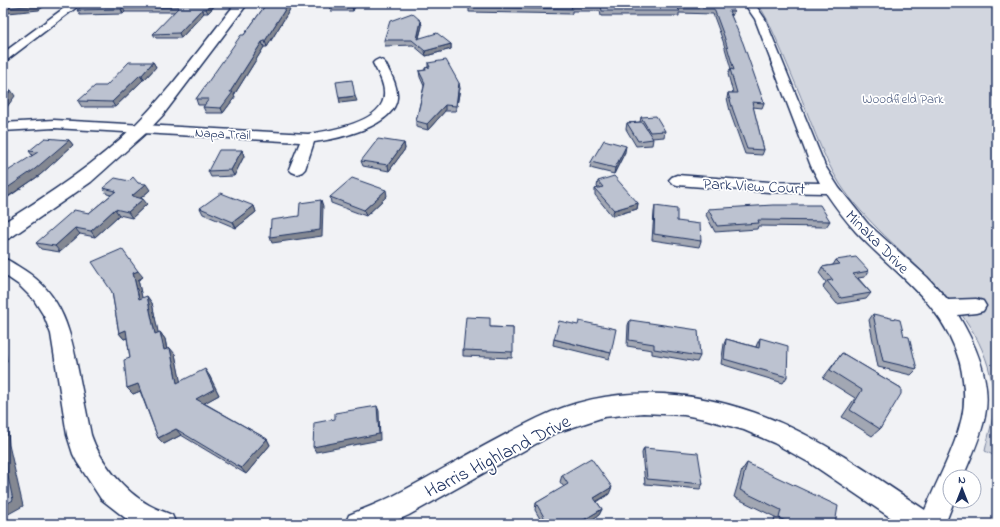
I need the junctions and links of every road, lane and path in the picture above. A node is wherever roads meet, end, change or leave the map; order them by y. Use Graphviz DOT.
graph roads {
  1 [pos="77,3"];
  2 [pos="242,3"];
  3 [pos="749,3"];
  4 [pos="3,58"];
  5 [pos="378,63"];
  6 [pos="3,127"];
  7 [pos="142,128"];
  8 [pos="308,138"];
  9 [pos="297,169"];
  10 [pos="678,180"];
  11 [pos="830,188"];
  12 [pos="3,233"];
  13 [pos="3,266"];
  14 [pos="976,306"];
  15 [pos="943,308"];
  16 [pos="954,469"];
  17 [pos="942,498"];
  18 [pos="163,524"];
  19 [pos="358,524"];
  20 [pos="923,524"];
  21 [pos="932,524"];
  1 -- 4 [label="street"];
  2 -- 7 [label="street"];
  3 -- 11 [label="street, Minaka Drive"];
  5 -- 8 [label="street, Napa Trail"];
  6 -- 7 [label="street, Napa Trail"];
  7 -- 8 [label="street, Napa Trail"];
  7 -- 12 [label="street"];
  8 -- 9 [label="street"];
  10 -- 11 [label="street, Park View Court"];
  11 -- 15 [label="street, Minaka Drive"];
  13 -- 18 [label="street"];
  14 -- 15 [label="street"];
  15 -- 16 [label="street, Minaka Drive"];
  17 -- 21 [label="street, Minaka Drive"];
  19 -- 20 [label="street, Harris Highland Drive"];
}
